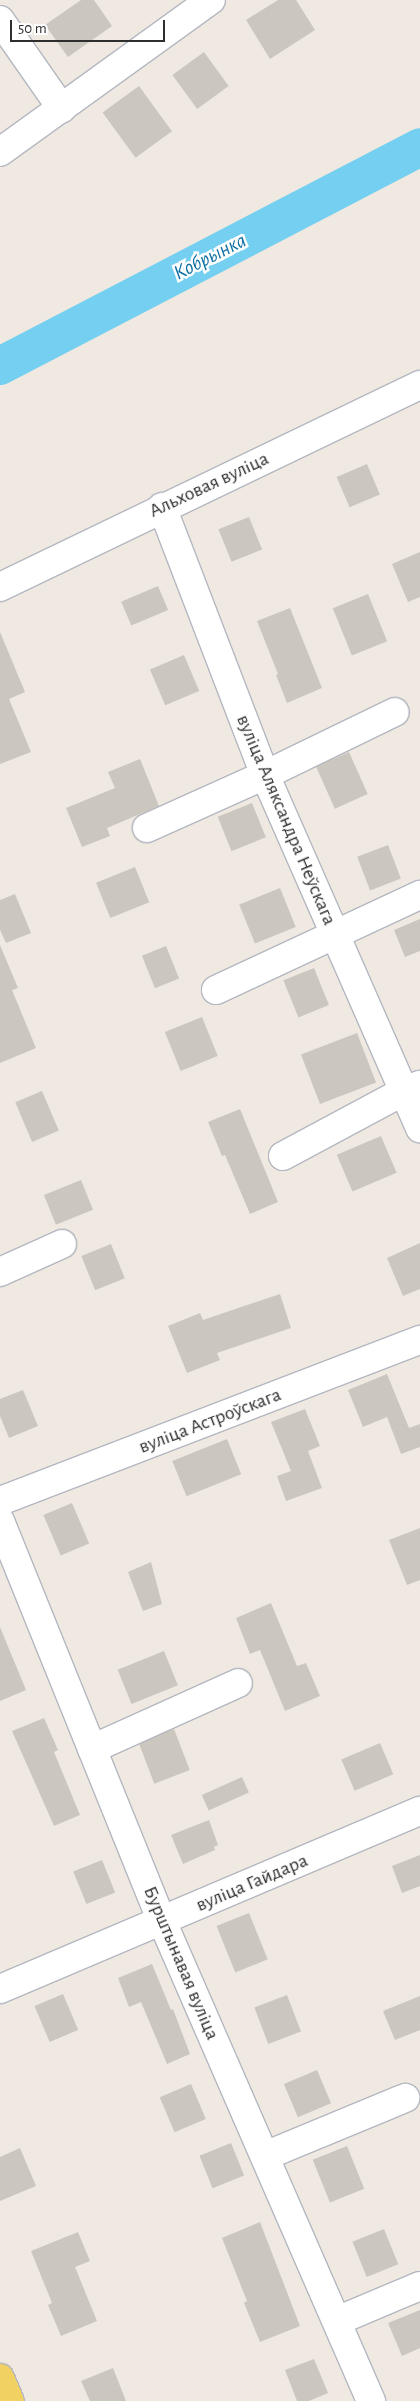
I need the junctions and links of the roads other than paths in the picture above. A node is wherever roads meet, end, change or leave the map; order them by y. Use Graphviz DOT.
graph roads {
  1 [pos="211,0"];
  2 [pos="0,20"];
  3 [pos="62,109"];
  4 [pos="0,152"];
  5 [pos="420,385"];
  6 [pos="162,507"];
  7 [pos="0,587"];
  8 [pos="395,712"];
  9 [pos="265,775"];
  10 [pos="146,828"];
  11 [pos="420,895"];
  12 [pos="334,934"];
  13 [pos="216,990"];
  14 [pos="412,1088"];
  15 [pos="420,1128"];
  16 [pos="283,1156"];
  17 [pos="62,1244"];
  18 [pos="0,1272"];
  19 [pos="420,1340"];
  20 [pos="0,1501"];
  21 [pos="0,1521"];
  22 [pos="238,1683"];
  23 [pos="92,1749"];
  24 [pos="420,1810"];
  25 [pos="162,1921"];
  26 [pos="0,1989"];
  27 [pos="405,2098"];
  28 [pos="265,2156"];
  29 [pos="420,2286"];
  30 [pos="337,2321"];
  31 [pos="0,2378"];
  32 [pos="10,2401"];
  33 [pos="371,2401"];
  1 -- 3 [label="street"];
  2 -- 3 [label="street"];
  3 -- 4 [label="street"];
  5 -- 6 [label="street, Альховая вуліца"];
  6 -- 7 [label="street, Альховая вуліца"];
  6 -- 9 [label="street, вуліца Аляксандра Неўскага"];
  8 -- 9 [label="street"];
  9 -- 10 [label="street"];
  9 -- 12 [label="street, вуліца Аляксандра Неўскага"];
  11 -- 12 [label="street"];
  12 -- 13 [label="street"];
  12 -- 14 [label="street, вуліца Аляксандра Неўскага"];
  14 -- 15 [label="street, вуліца Аляксандра Неўскага"];
  14 -- 16 [label="street"];
  17 -- 18 [label="street"];
  19 -- 20 [label="street, вуліца Астроўскага"];
  21 -- 23 [label="street, Бурштынавая вуліца"];
  22 -- 23 [label="street"];
  23 -- 25 [label="street, Бурштынавая вуліца"];
  24 -- 25 [label="street, вуліца Гайдара"];
  25 -- 26 [label="street, вуліца Гайдара"];
  25 -- 28 [label="street, Бурштынавая вуліца"];
  27 -- 28 [label="street"];
  28 -- 30 [label="street, Бурштынавая вуліца"];
  29 -- 30 [label="street"];
  30 -- 33 [label="street, Бурштынавая вуліца"];
  31 -- 32 [label="main road"];
}
